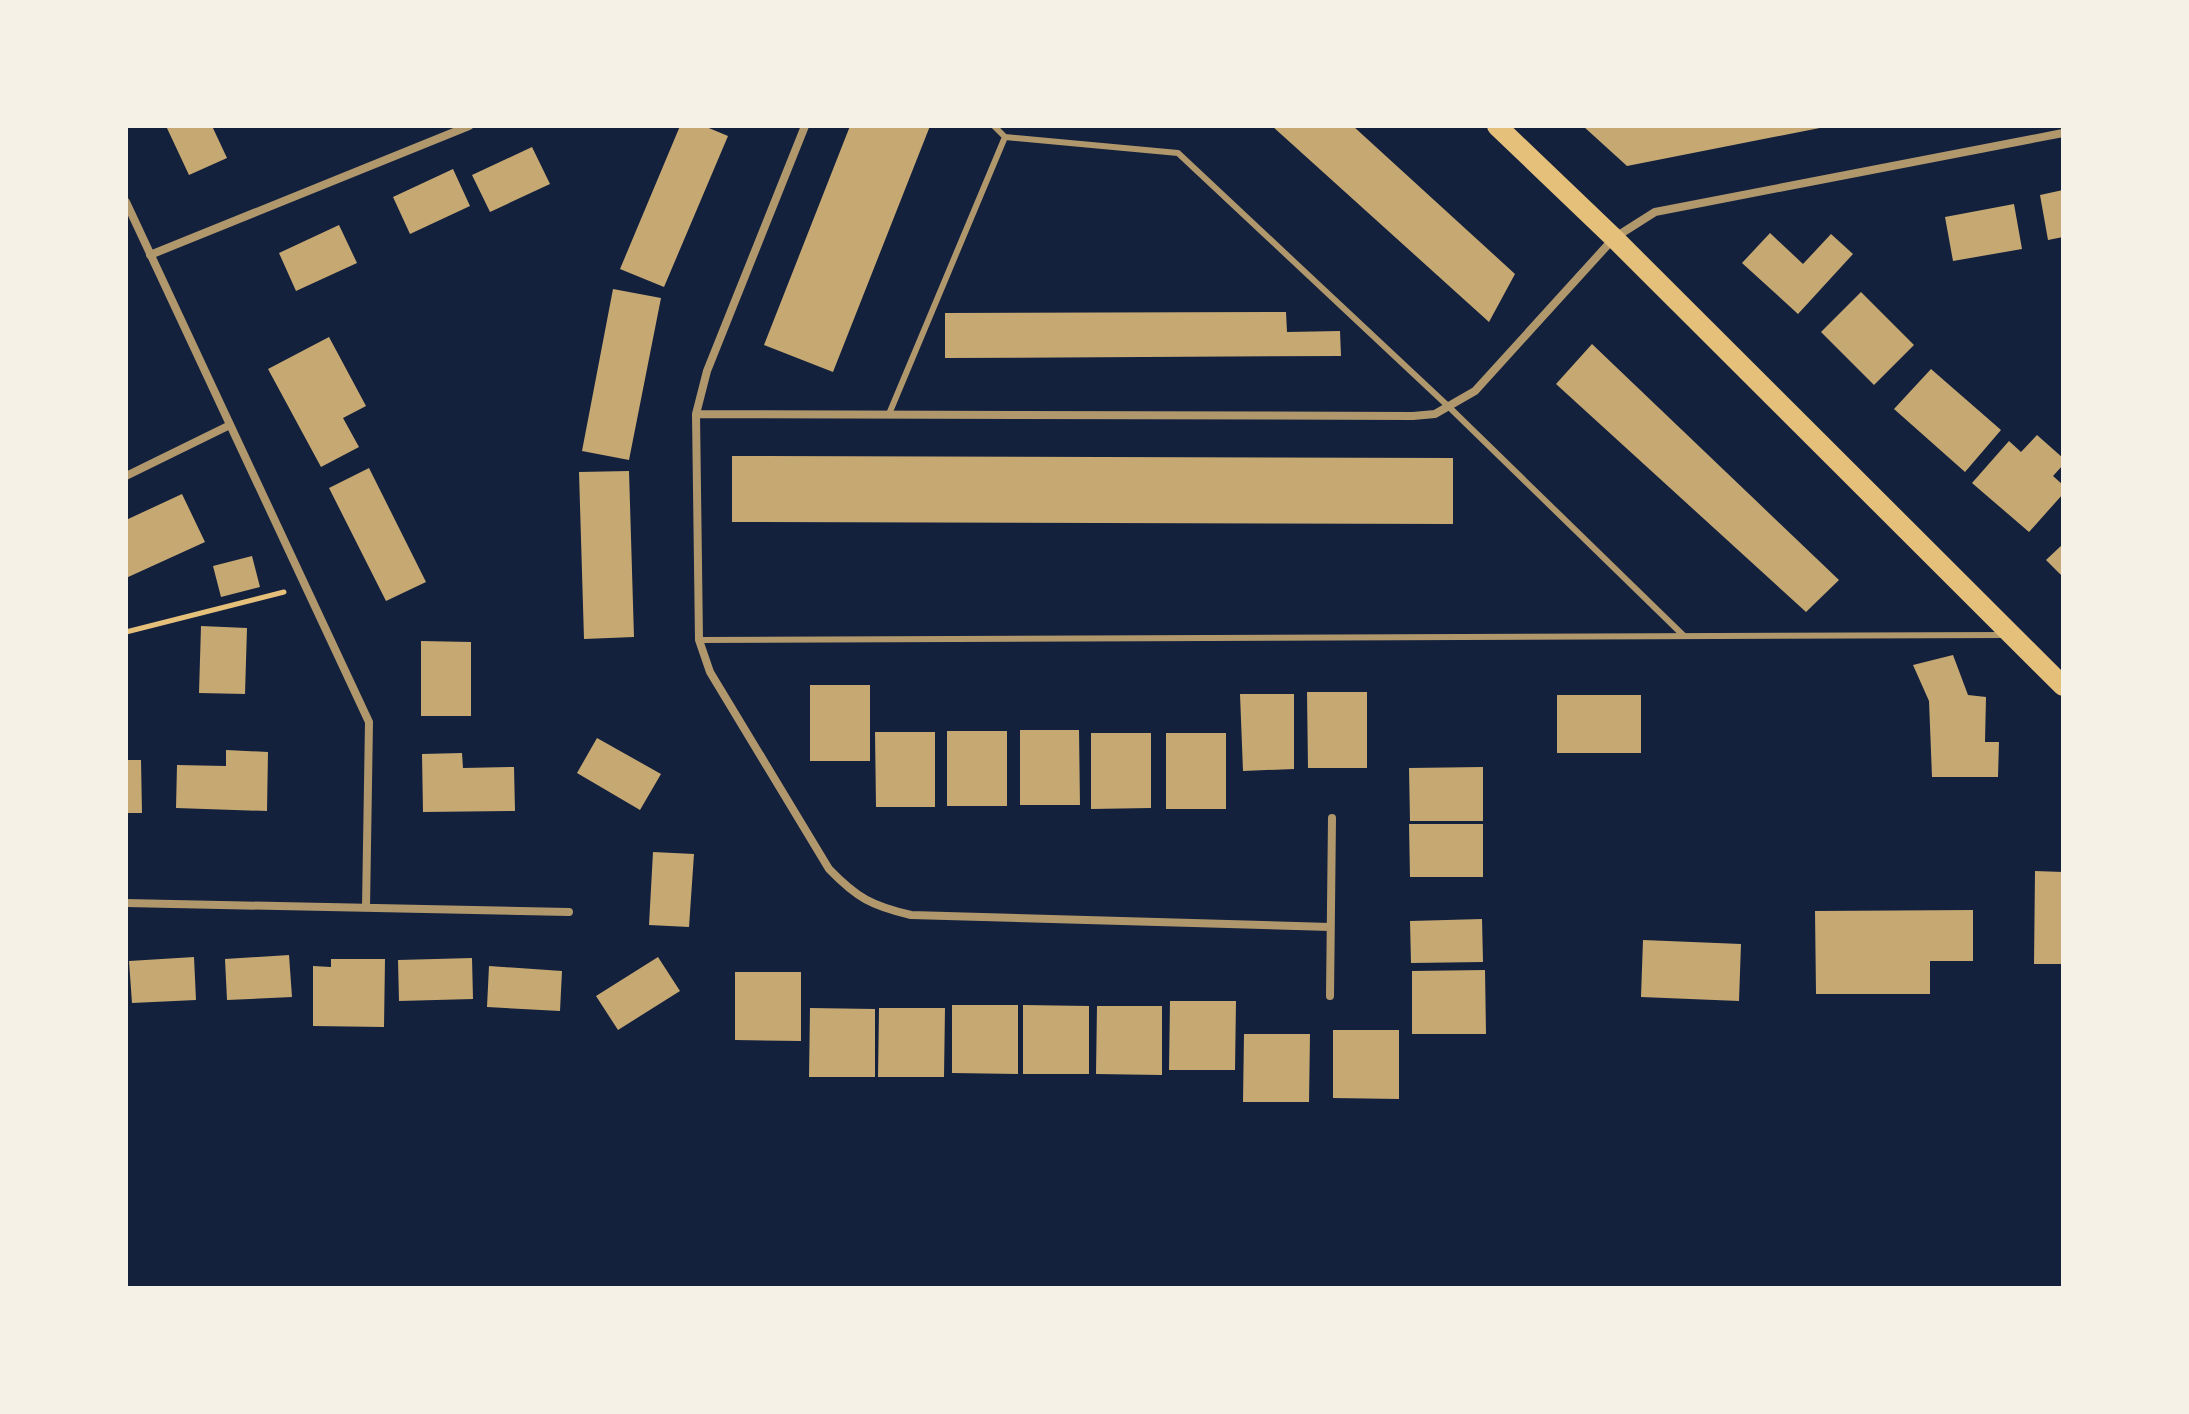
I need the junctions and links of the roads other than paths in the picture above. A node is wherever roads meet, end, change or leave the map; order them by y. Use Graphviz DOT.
graph roads {
  1 [pos="469,126"];
  2 [pos="805,126"];
  3 [pos="994,126"];
  4 [pos="1497,126"];
  5 [pos="2063,133"];
  6 [pos="1005,137"];
  7 [pos="126,202"];
  8 [pos="1614,238"];
  9 [pos="150,255"];
  10 [pos="1449,407"];
  11 [pos="696,414"];
  12 [pos="889,414"];
  13 [pos="230,425"];
  14 [pos="126,476"];
  15 [pos="2011,635"];
  16 [pos="1684,636"];
  17 [pos="699,640"];
  18 [pos="2063,686"];
  19 [pos="1332,818"];
  20 [pos="126,903"];
  21 [pos="366,908"];
  22 [pos="569,912"];
  23 [pos="1330,927"];
  24 [pos="1330,996"];
  1 -- 9 [label="street"];
  2 -- 11 [label="street"];
  3 -- 6 [label="lane"];
  4 -- 8 [label="main road"];
  5 -- 8 [label="street"];
  6 -- 10 [label="lane"];
  6 -- 12 [label="lane"];
  7 -- 9 [label="street"];
  8 -- 10 [label="street"];
  8 -- 15 [label="main road"];
  9 -- 13 [label="street"];
  10 -- 12 [label="street"];
  10 -- 16 [label="lane"];
  11 -- 12 [label="street"];
  11 -- 17 [label="street"];
  13 -- 14 [label="street"];
  13 -- 21 [label="street"];
  15 -- 16 [label="lane"];
  15 -- 18 [label="main road"];
  16 -- 17 [label="lane"];
  17 -- 23 [label="street"];
  19 -- 23 [label="street"];
  20 -- 21 [label="street"];
  21 -- 22 [label="street"];
  23 -- 24 [label="street"];
}
